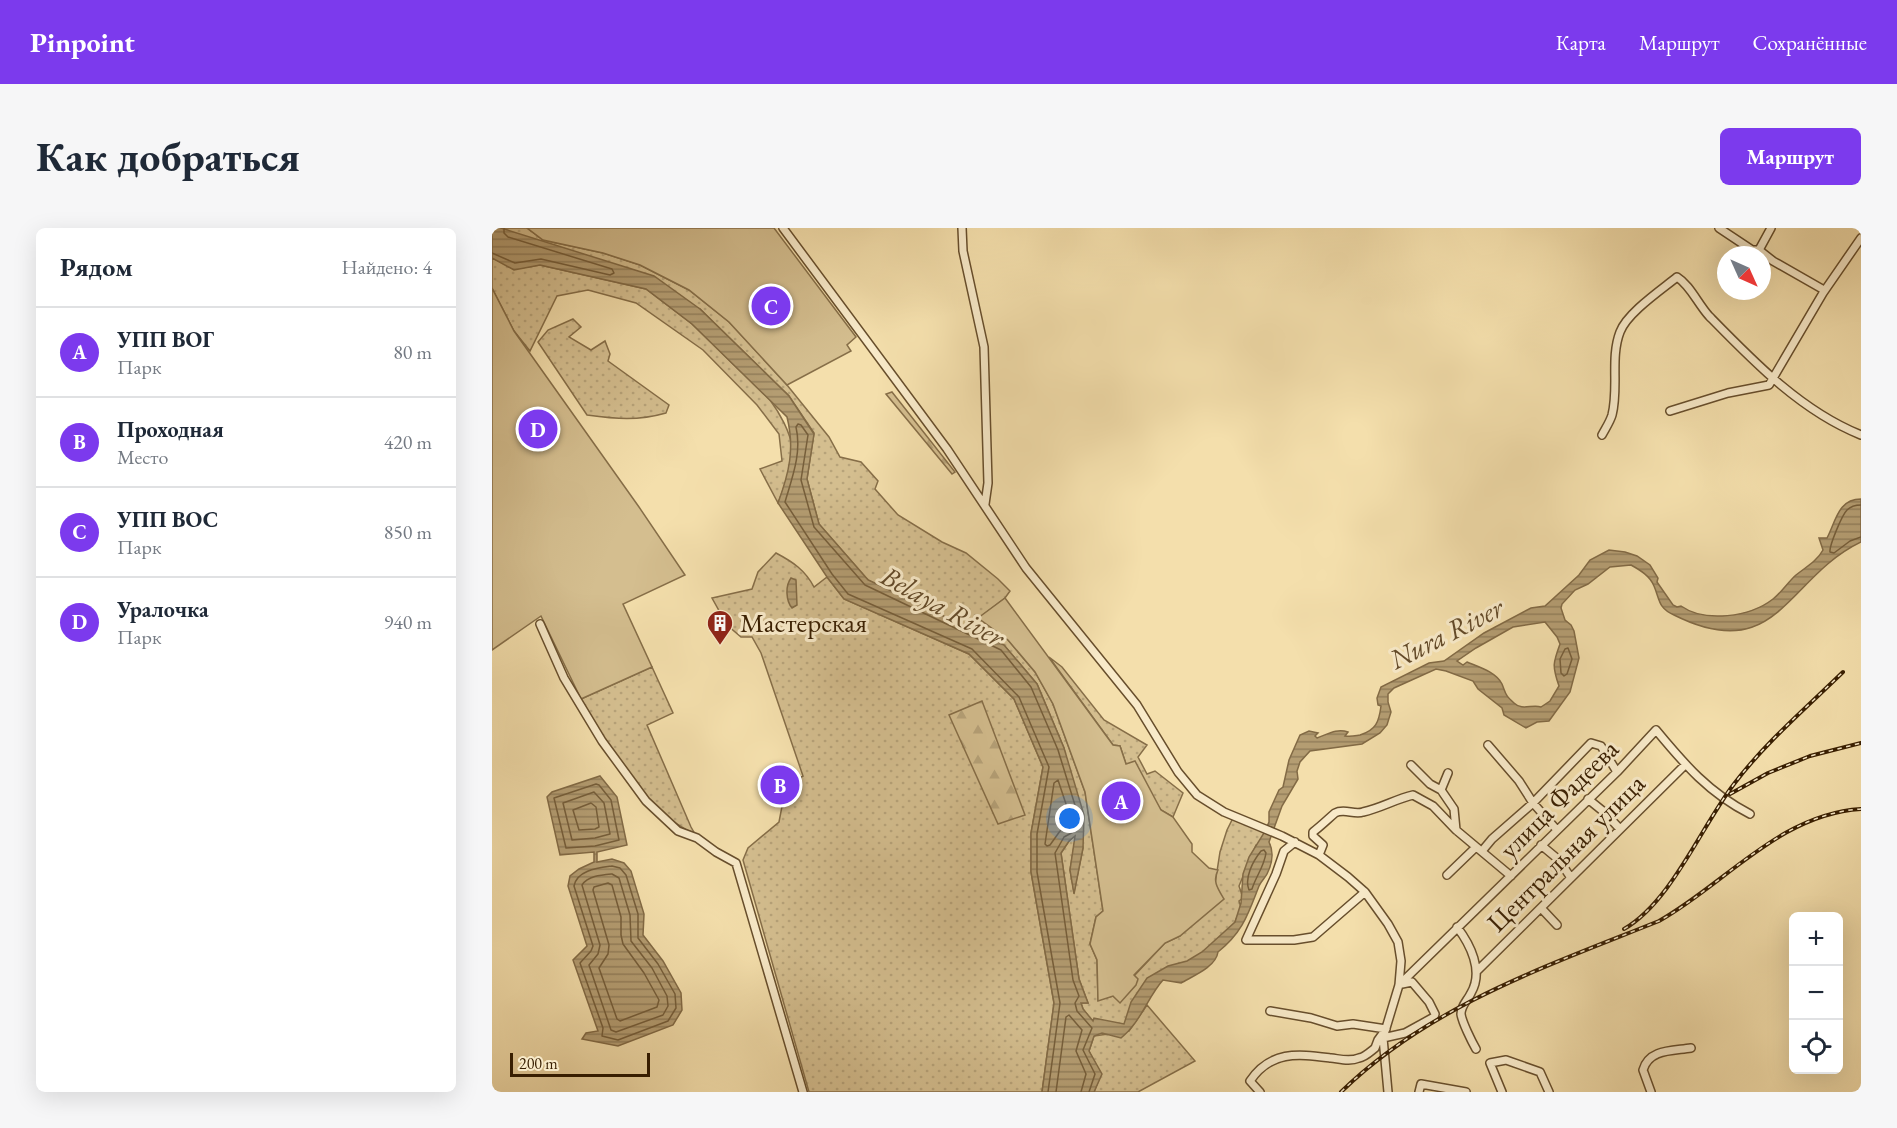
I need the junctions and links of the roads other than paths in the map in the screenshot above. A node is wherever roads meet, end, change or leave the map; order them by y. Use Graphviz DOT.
graph roads {
  1 [pos="783,228"];
  2 [pos="962,228"];
  3 [pos="1719,228"];
  4 [pos="1772,228"];
  5 [pos="1861,238"];
  6 [pos="1746,246"];
  7 [pos="1761,246"];
  8 [pos="1771,259"];
  9 [pos="1824,290"];
  10 [pos="1774,379"];
  11 [pos="1670,411"];
  12 [pos="1602,435"];
  13 [pos="1861,435"];
  14 [pos="985,504"];
  15 [pos="540,624"];
  16 [pos="1488,745"];
  17 [pos="1411,765"];
  18 [pos="1685,765"];
  19 [pos="1617,772"];
  20 [pos="1448,773"];
  21 [pos="1442,790"];
  22 [pos="1588,799"];
  23 [pos="1533,803"];
  24 [pos="1750,813"];
  25 [pos="1620,829"];
  26 [pos="1456,830"];
  27 [pos="1557,830"];
  28 [pos="1295,842"];
  29 [pos="1541,845"];
  30 [pos="1479,849"];
  31 [pos="1318,855"];
  32 [pos="1447,875"];
  33 [pos="1511,876"];
  34 [pos="1571,878"];
  35 [pos="1365,892"];
  36 [pos="1541,908"];
  37 [pos="1557,925"];
  38 [pos="1456,927"];
  39 [pos="1477,971"];
  40 [pos="1399,985"];
  41 [pos="1270,1011"];
  42 [pos="1386,1029"];
  43 [pos="1383,1038"];
  44 [pos="1691,1048"];
  45 [pos="1476,1049"];
  46 [pos="1388,1088"];
  47 [pos="803,1092"];
  48 [pos="1260,1092"];
  49 [pos="1382,1092"];
  50 [pos="1419,1092"];
  51 [pos="1466,1092"];
  52 [pos="1502,1092"];
  53 [pos="1549,1092"];
  54 [pos="1651,1092"];
  1 -- 14 [label="street"];
  2 -- 14 [label="street"];
  3 -- 6 [label="street"];
  4 -- 7 [label="street"];
  5 -- 9 [label="street"];
  8 -- 9 [label="street"];
  9 -- 10 [label="street"];
  10 -- 11 [label="street"];
  10 -- 12 [label="street"];
  10 -- 13 [label="street"];
  14 -- 28 [label="street"];
  15 -- 47 [label="street"];
  16 -- 23 [label="street"];
  17 -- 21 [label="street"];
  18 -- 19 [label="street, улица Фадеева"];
  18 -- 24 [label="street, улица Фадеева"];
  18 -- 25 [label="street, Центральная улица"];
  19 -- 22 [label="street, улица Фадеева"];
  19 -- 23 [label="street"];
  20 -- 21 [label="street"];
  21 -- 26 [label="street"];
  22 -- 25 [label="street"];
  22 -- 27 [label="street, улица Фадеева"];
  23 -- 27 [label="street"];
  23 -- 30 [label="street"];
  25 -- 34 [label="street, Центральная улица"];
  26 -- 30 [label="street"];
  26 -- 31 [label="street"];
  27 -- 29 [label="street, улица Фадеева"];
  28 -- 31 [label="street"];
  28 -- 35 [label="street"];
  29 -- 33 [label="street, улица Фадеева"];
  29 -- 34 [label="street"];
  30 -- 32 [label="street"];
  30 -- 33 [label="street"];
  31 -- 35 [label="street"];
  33 -- 38 [label="street, улица Фадеева"];
  34 -- 36 [label="street, Центральная улица"];
  35 -- 40 [label="street"];
  36 -- 37 [label="street"];
  36 -- 39 [label="street, Центральная улица"];
  38 -- 39 [label="street"];
  38 -- 40 [label="street, улица Фадеева"];
  39 -- 45 [label="street"];
  40 -- 42 [label="street"];
  40 -- 43 [label="street"];
  41 -- 42 [label="street"];
  42 -- 43 [label="street"];
  42 -- 48 [label="street"];
  43 -- 46 [label="street"];
  44 -- 54 [label="street"];
  46 -- 49 [label="street"];
  50 -- 51 [label="street"];
  52 -- 53 [label="street"];
}
